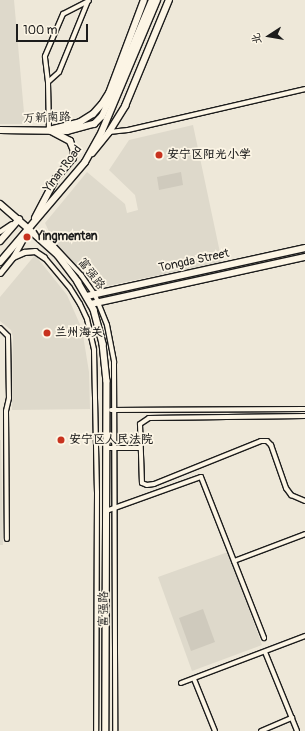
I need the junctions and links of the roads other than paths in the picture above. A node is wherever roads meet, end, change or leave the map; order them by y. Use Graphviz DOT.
graph roads {
  1 [pos="89,0"];
  2 [pos="144,0"];
  3 [pos="152,0"];
  4 [pos="157,0"];
  5 [pos="169,0"];
  6 [pos="134,54"];
  7 [pos="48,82"];
  8 [pos="305,89"];
  9 [pos="94,124"];
  10 [pos="0,130"];
  11 [pos="49,130"];
  12 [pos="109,132"];
  13 [pos="85,162"];
  14 [pos="0,204"];
  15 [pos="19,219"];
  16 [pos="29,229"];
  17 [pos="0,232"];
  18 [pos="0,241"];
  19 [pos="305,248"];
  20 [pos="13,257"];
  21 [pos="44,257"];
  22 [pos="305,257"];
  23 [pos="0,262"];
  24 [pos="0,273"];
  25 [pos="95,295"];
  26 [pos="89,300"];
  27 [pos="99,302"];
  28 [pos="80,304"];
  29 [pos="0,328"];
  30 [pos="305,409"];
  31 [pos="110,410"];
  32 [pos="305,416"];
  33 [pos="106,448"];
  34 [pos="114,448"];
  35 [pos="140,448"];
  36 [pos="305,501"];
  37 [pos="114,508"];
  38 [pos="106,511"];
  39 [pos="305,534"];
  40 [pos="7,539"];
  41 [pos="234,561"];
  42 [pos="305,636"];
  43 [pos="264,638"];
  44 [pos="265,652"];
  45 [pos="194,679"];
  46 [pos="180,683"];
  47 [pos="292,718"];
  48 [pos="96,731"];
  49 [pos="106,731"];
  50 [pos="115,731"];
  51 [pos="215,731"];
  52 [pos="261,731"];
  53 [pos="297,731"];
  1 -- 7 [label="street"];
  1 -- 7 [label="street"];
  2 -- 11 [label="main road"];
  3 -- 6 [label="main road"];
  4 -- 6 [label="main road"];
  5 -- 12 [label="main road"];
  6 -- 9 [label="main road"];
  6 -- 13 [label="main road, Yinan Road"];
  7 -- 11 [label="street"];
  8 -- 12 [label="street"];
  9 -- 11 [label="main road, 万新南路"];
  10 -- 11 [label="main road, 万新南路"];
  11 -- 16 [label="main road"];
  12 -- 13 [label="main road"];
  13 -- 16 [label="main road, Yinan Road"];
  14 -- 15 [label="main road"];
  15 -- 16 [label="main road"];
  15 -- 17 [label="street"];
  15 -- 18 [label="main road"];
  16 -- 20 [label="street"];
  16 -- 23 [label="main road, Yinan Road"];
  16 -- 25 [label="street, 富强路"];
  16 -- 26 [label="main road, 富强路"];
  19 -- 25 [label="main road, Tongda Street"];
  20 -- 21 [label="street"];
  20 -- 24 [label="street"];
  21 -- 28 [label="street, 富强路"];
  22 -- 27 [label="main road, Tongda Street"];
  25 -- 26 [label="main road, Tongda Street"];
  25 -- 27 [label="street, 富强路"];
  26 -- 27 [label="main road, Tongda Street"];
  26 -- 28 [label="street"];
  26 -- 31 [label="main road, 富强路"];
  27 -- 31 [label="street, 富强路"];
  28 -- 48 [label="street, 富强路"];
  29 -- 40 [label="street"];
  30 -- 31 [label="street"];
  31 -- 33 [label="main road, 富强路"];
  31 -- 34 [label="street, 富强路"];
  32 -- 35 [label="street"];
  33 -- 34 [label="street"];
  33 -- 38 [label="main road, 富强路"];
  34 -- 35 [label="street"];
  34 -- 37 [label="street, 富强路"];
  35 -- 36 [label="street"];
  37 -- 38 [label="street"];
  37 -- 41 [label="street"];
  37 -- 50 [label="street, 富强路"];
  38 -- 49 [label="main road, 富强路"];
  39 -- 41 [label="street"];
  41 -- 43 [label="street"];
  42 -- 44 [label="street"];
  44 -- 45 [label="street"];
  44 -- 47 [label="street"];
  45 -- 46 [label="street"];
  45 -- 51 [label="street"];
  47 -- 52 [label="street"];
  47 -- 53 [label="street"];
}
